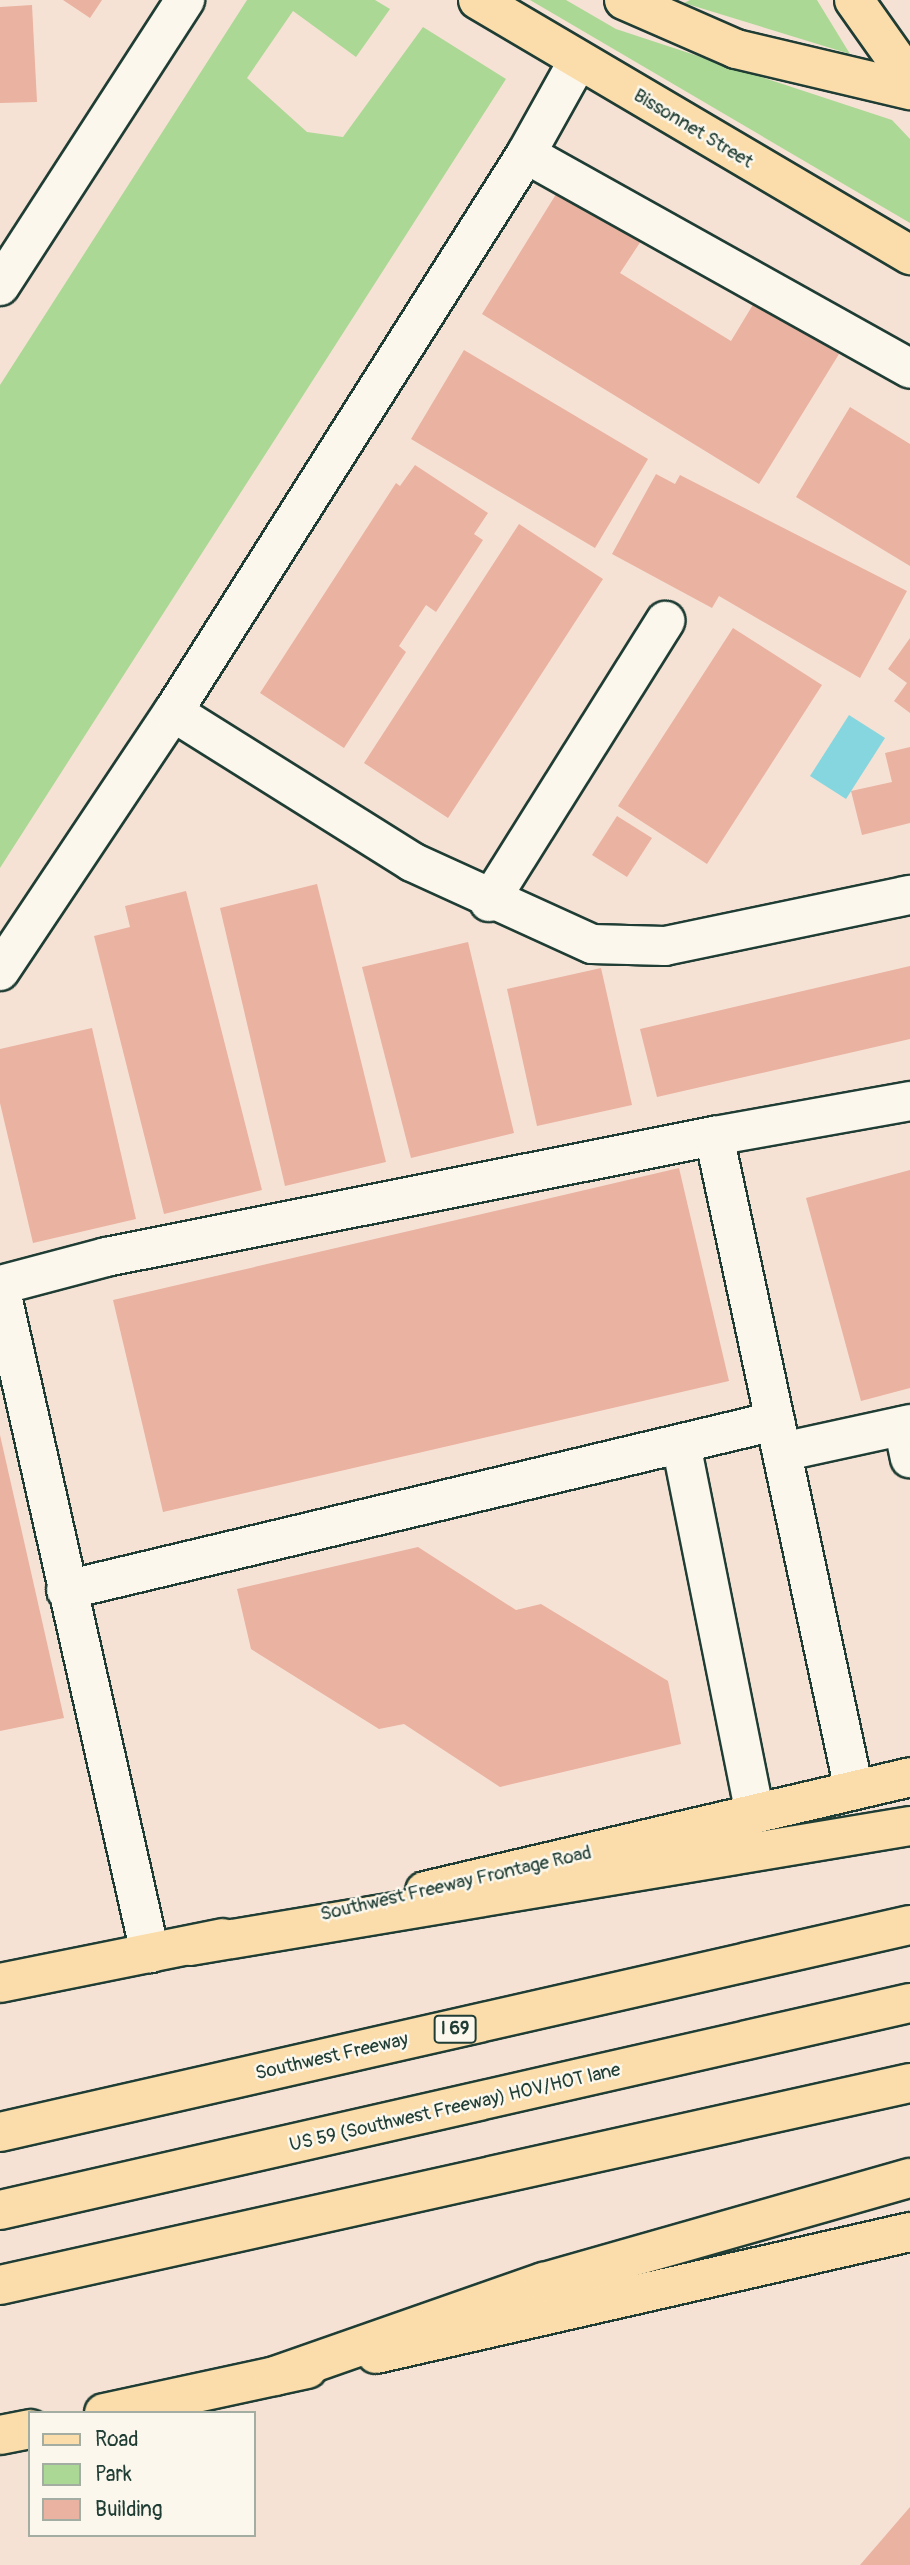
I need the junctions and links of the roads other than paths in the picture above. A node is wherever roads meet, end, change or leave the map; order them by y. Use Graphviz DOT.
graph roads {
  1 [pos="185,0"];
  2 [pos="478,0"];
  3 [pos="624,0"];
  4 [pos="854,0"];
  5 [pos="578,61"];
  6 [pos="910,79"];
  7 [pos="910,90"];
  8 [pos="526,154"];
  9 [pos="910,255"];
  10 [pos="0,286"];
  11 [pos="910,369"];
  12 [pos="665,621"];
  13 [pos="173,712"];
  14 [pos="910,895"];
  15 [pos="489,902"];
  16 [pos="0,971"];
  17 [pos="910,1101"];
  18 [pos="714,1136"];
  19 [pos="0,1286"];
  20 [pos="908,1436"];
  21 [pos="778,1437"];
  22 [pos="681,1444"];
  23 [pos="66,1590"];
  24 [pos="910,1777"];
  25 [pos="854,1790"];
  26 [pos="755,1814"];
  27 [pos="910,1826"];
  28 [pos="910,1925"];
  29 [pos="190,1946"];
  30 [pos="150,1953"];
  31 [pos="0,1983"];
  32 [pos="910,2003"];
  33 [pos="910,2083"];
  34 [pos="0,2133"];
  35 [pos="910,2178"];
  36 [pos="0,2210"];
  37 [pos="910,2232"];
  38 [pos="0,2285"];
  39 [pos="275,2376"];
  40 [pos="113,2411"];
  41 [pos="28,2429"];
  42 [pos="0,2435"];
  1 -- 10 [label="street"];
  2 -- 5 [label="main road, Bissonnet Street"];
  3 -- 7 [label="main road"];
  4 -- 6 [label="main road"];
  5 -- 8 [label="street"];
  5 -- 9 [label="main road, Bissonnet Street"];
  8 -- 11 [label="street"];
  8 -- 13 [label="street"];
  12 -- 15 [label="street"];
  13 -- 15 [label="street"];
  13 -- 16 [label="street"];
  14 -- 15 [label="street"];
  17 -- 18 [label="street"];
  18 -- 19 [label="street"];
  18 -- 21 [label="street"];
  19 -- 23 [label="street"];
  20 -- 21 [label="street"];
  21 -- 22 [label="street"];
  21 -- 25 [label="street"];
  22 -- 23 [label="street"];
  22 -- 26 [label="street"];
  23 -- 30 [label="street"];
  24 -- 25 [label="main road, Southwest Freeway Frontage Road"];
  25 -- 26 [label="main road, Southwest Freeway Frontage Road"];
  26 -- 29 [label="main road, Southwest Freeway Frontage Road"];
  27 -- 29 [label="main road"];
  28 -- 34 [label="main road, Southwest Freeway / I 69"];
  29 -- 30 [label="main road, Southwest Freeway Frontage Road"];
  30 -- 31 [label="main road, Southwest Freeway Frontage Road"];
  32 -- 36 [label="main road, US 59 (Southwest Freeway) HOV/HOT lane"];
  33 -- 38 [label="main road"];
  35 -- 39 [label="main road"];
  37 -- 39 [label="main road"];
  39 -- 40 [label="main road"];
  41 -- 42 [label="main road"];
}
